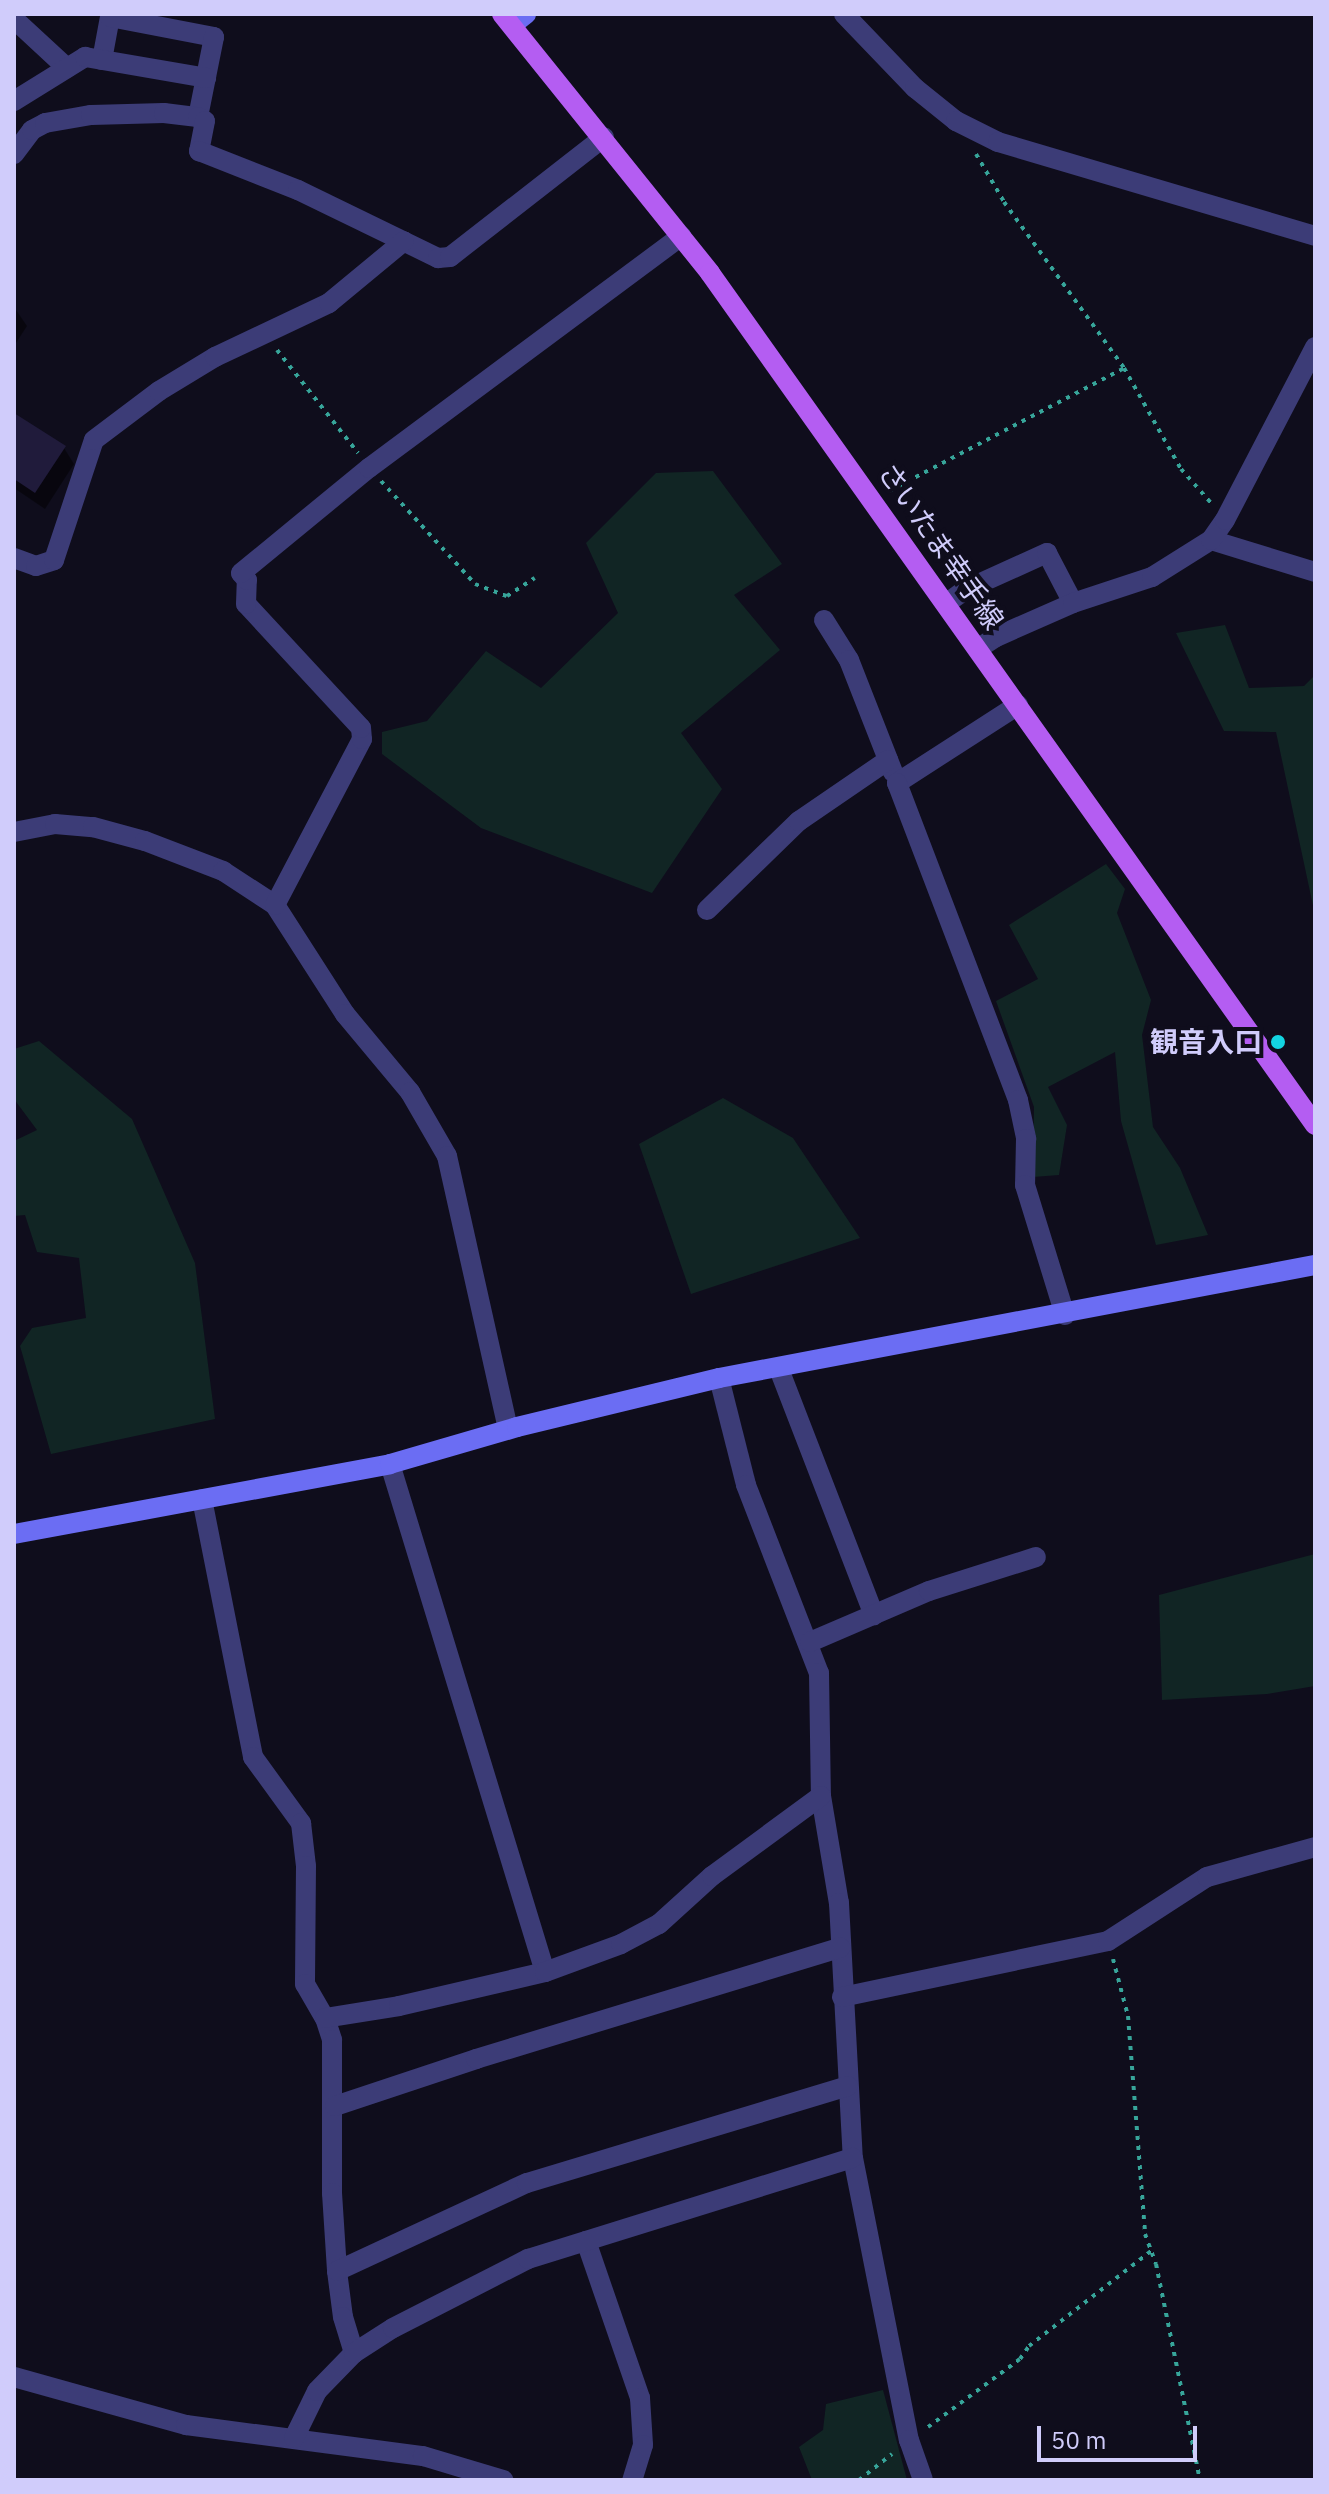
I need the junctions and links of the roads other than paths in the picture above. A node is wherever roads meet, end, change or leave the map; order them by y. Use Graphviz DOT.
graph roads {
  1 [pos="844,14"];
  2 [pos="513,18"];
  3 [pos="14,19"];
  4 [pos="102,60"];
  5 [pos="67,68"];
  6 [pos="206,78"];
  7 [pos="14,101"];
  8 [pos="14,112"];
  9 [pos="198,117"];
  10 [pos="32,130"];
  11 [pos="604,137"];
  12 [pos="14,154"];
  13 [pos="681,236"];
  14 [pos="1315,236"];
  15 [pos="404,241"];
  16 [pos="1315,347"];
  17 [pos="1211,540"];
  18 [pos="14,558"];
  19 [pos="1315,572"];
  20 [pos="947,603"];
  21 [pos="1073,603"];
  22 [pos="824,620"];
  23 [pos="979,648"];
  24 [pos="1018,705"];
  25 [pos="888,760"];
  26 [pos="897,783"];
  27 [pos="14,832"];
  28 [pos="275,905"];
  29 [pos="707,910"];
  30 [pos="1315,1125"];
  31 [pos="1315,1265"];
  32 [pos="1065,1315"];
  33 [pos="779,1369"];
  34 [pos="719,1378"];
  35 [pos="508,1429"];
  36 [pos="390,1464"];
  37 [pos="202,1499"];
  38 [pos="14,1534"];
  39 [pos="1036,1557"];
  40 [pos="874,1615"];
  41 [pos="810,1642"];
  42 [pos="821,1796"];
  43 [pos="1315,1847"];
  44 [pos="840,1948"];
  45 [pos="545,1972"];
  46 [pos="842,1997"];
  47 [pos="325,2018"];
  48 [pos="848,2086"];
  49 [pos="335,2106"];
  50 [pos="853,2158"];
  51 [pos="586,2241"];
  52 [pos="337,2271"];
  53 [pos="354,2353"];
  54 [pos="14,2377"];
  55 [pos="294,2438"];
  56 [pos="503,2480"];
  57 [pos="632,2480"];
  58 [pos="923,2480"];
  1 -- 14 [label="street"];
  2 -- 11 [label="main road, さいたま幸手線"];
  3 -- 5 [label="street"];
  4 -- 5 [label="street"];
  4 -- 6 [label="street"];
  4 -- 6 [label="street"];
  5 -- 7 [label="street"];
  6 -- 9 [label="street"];
  8 -- 10 [label="street"];
  9 -- 10 [label="street"];
  9 -- 15 [label="street"];
  10 -- 12 [label="street"];
  11 -- 13 [label="main road, さいたま幸手線"];
  11 -- 15 [label="street"];
  13 -- 20 [label="main road, さいたま幸手線"];
  13 -- 28 [label="street"];
  15 -- 18 [label="street"];
  16 -- 17 [label="street"];
  17 -- 19 [label="street"];
  17 -- 21 [label="street"];
  20 -- 21 [label="street"];
  20 -- 23 [label="main road, さいたま幸手線"];
  21 -- 23 [label="street"];
  22 -- 25 [label="street"];
  23 -- 24 [label="main road, さいたま幸手線"];
  24 -- 26 [label="street"];
  24 -- 30 [label="main road, さいたま幸手線"];
  25 -- 26 [label="street"];
  25 -- 29 [label="street"];
  26 -- 32 [label="street"];
  27 -- 28 [label="street"];
  28 -- 35 [label="street"];
  31 -- 32 [label="street"];
  32 -- 33 [label="street"];
  33 -- 34 [label="street"];
  33 -- 40 [label="street"];
  34 -- 35 [label="street"];
  34 -- 41 [label="street"];
  35 -- 36 [label="street"];
  36 -- 37 [label="street"];
  36 -- 45 [label="street"];
  37 -- 38 [label="street"];
  37 -- 47 [label="street"];
  39 -- 40 [label="street"];
  40 -- 41 [label="street"];
  41 -- 42 [label="street"];
  42 -- 44 [label="street"];
  42 -- 45 [label="street"];
  43 -- 46 [label="street"];
  44 -- 46 [label="street"];
  44 -- 49 [label="street"];
  45 -- 47 [label="street"];
  46 -- 48 [label="street"];
  47 -- 49 [label="street"];
  48 -- 50 [label="street"];
  48 -- 52 [label="street"];
  49 -- 52 [label="street"];
  50 -- 51 [label="street"];
  50 -- 58 [label="street"];
  51 -- 53 [label="street"];
  51 -- 57 [label="street"];
  52 -- 53 [label="street"];
  53 -- 55 [label="street"];
  54 -- 55 [label="street"];
  55 -- 56 [label="street"];
}
